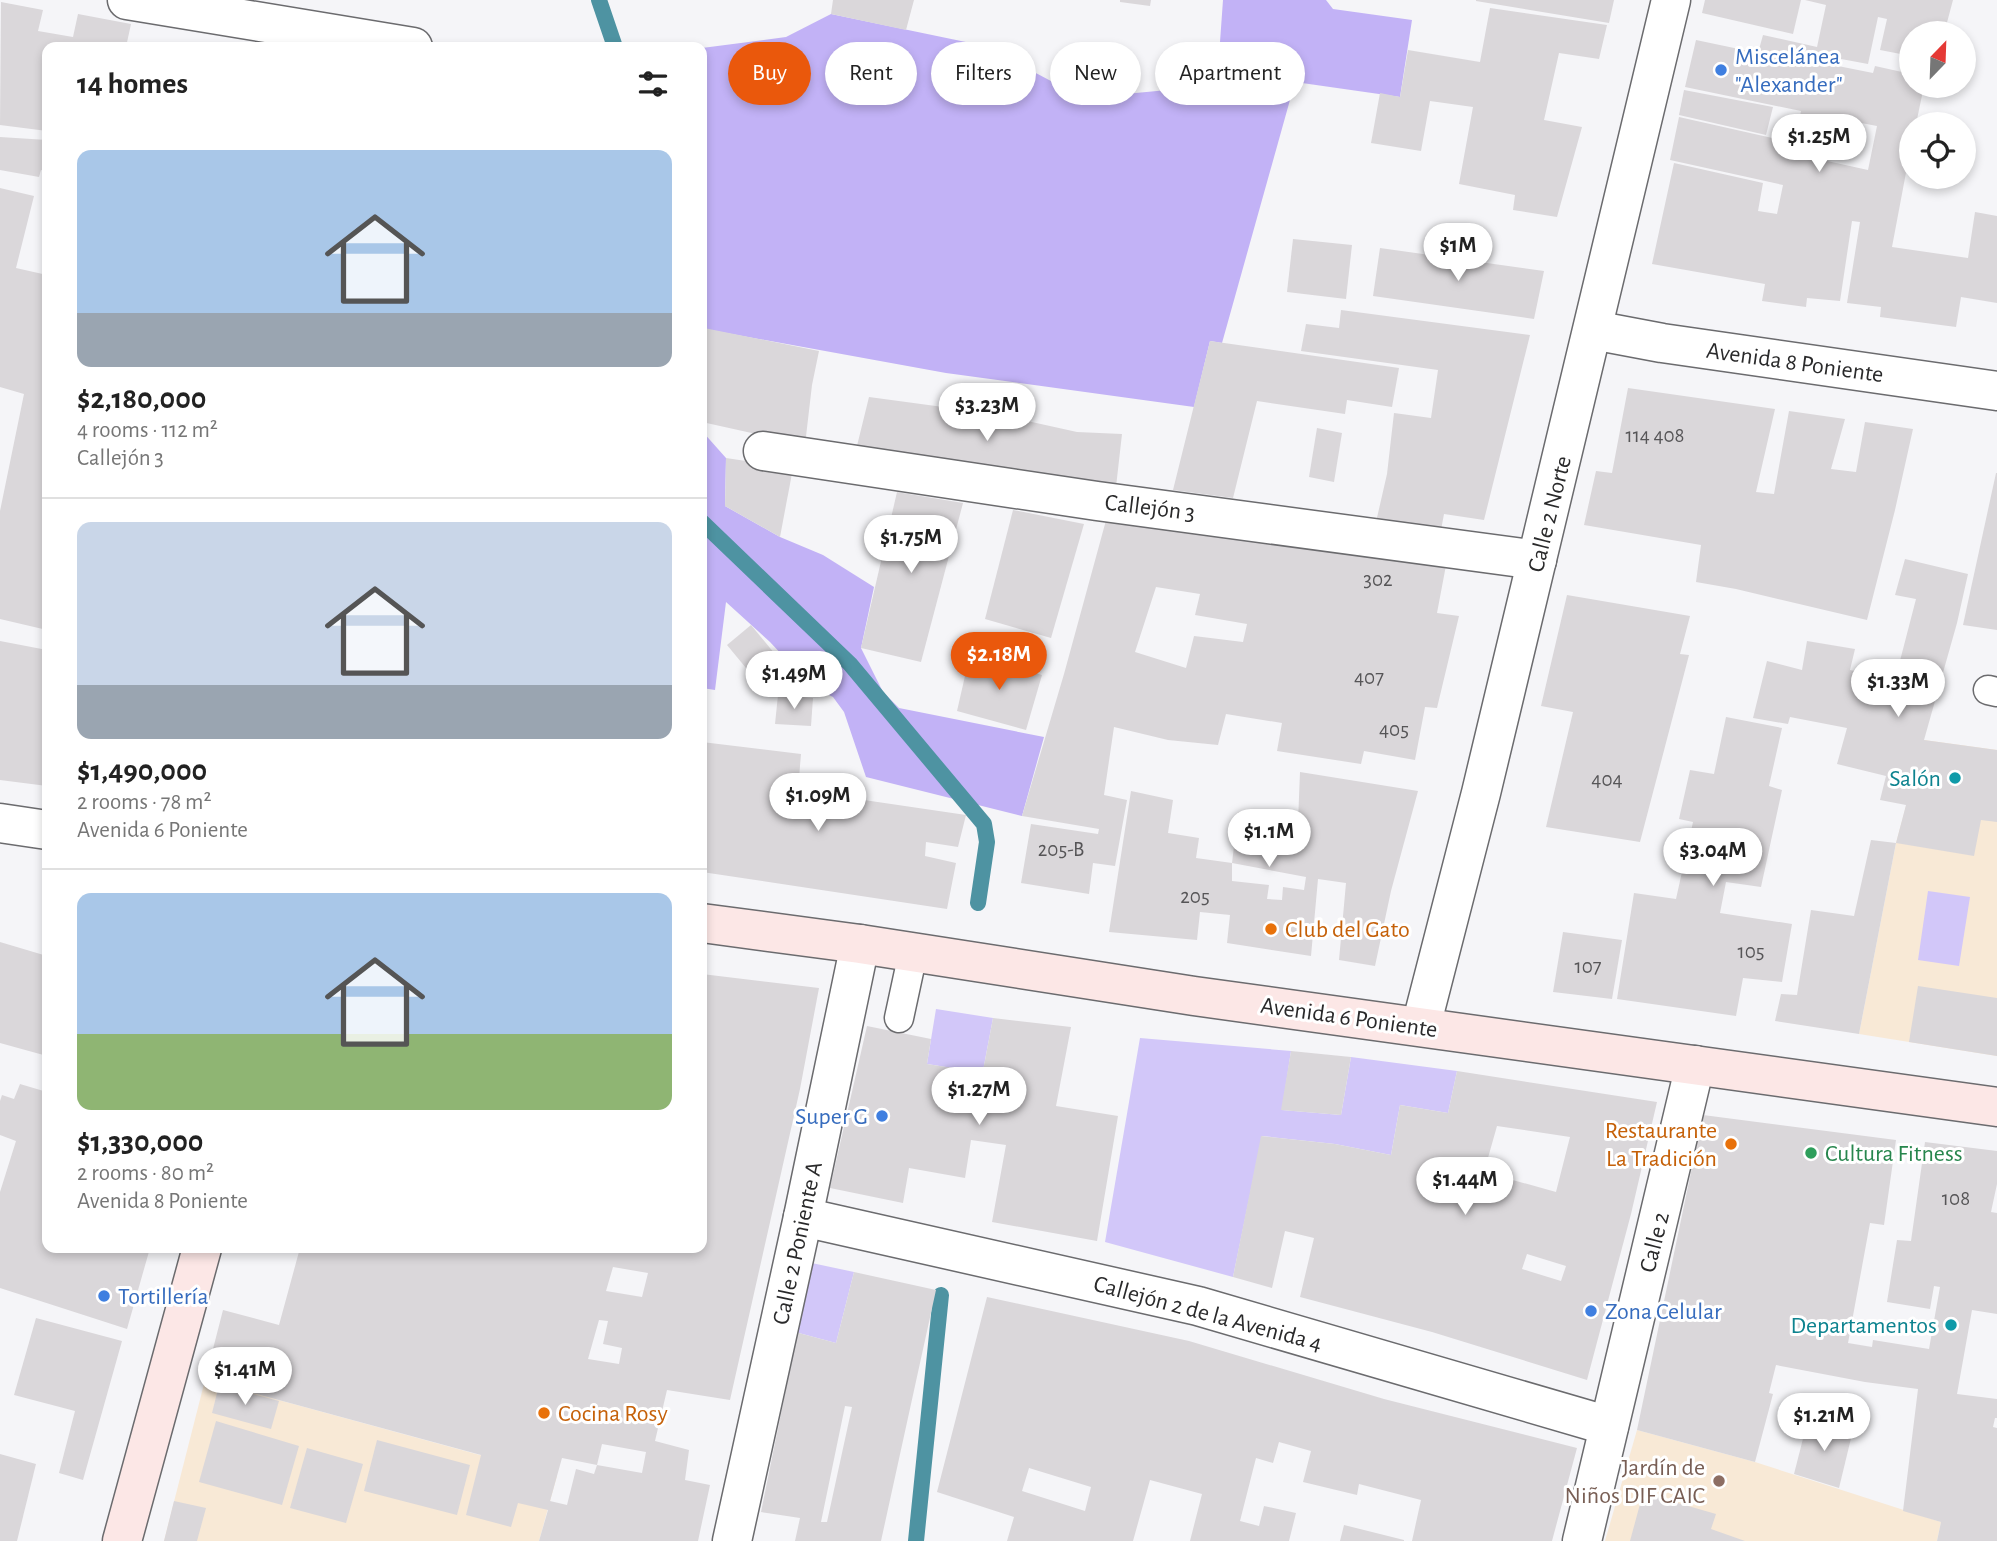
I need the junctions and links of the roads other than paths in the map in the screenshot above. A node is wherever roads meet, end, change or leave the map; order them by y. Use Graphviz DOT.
graph roads {
  1 [pos="127,0"];
  2 [pos="1671,0"];
  3 [pos="383,42"];
  4 [pos="1593,330"];
  5 [pos="1997,391"];
  6 [pos="763,451"];
  7 [pos="1537,560"];
  8 [pos="0,823"];
  9 [pos="42,829"];
  10 [pos="707,924"];
  11 [pos="860,944"];
  12 [pos="913,953"];
  13 [pos="899,1018"];
  14 [pos="1421,1026"];
  15 [pos="1695,1065"];
  16 [pos="1997,1107"];
  17 [pos="803,1217"];
  18 [pos="201,1253"];
  19 [pos="1609,1426"];
  20 [pos="122,1541"];
  21 [pos="732,1541"];
  22 [pos="1582,1541"];
  1 -- 3 [label="street"];
  2 -- 4 [label="street, Calle 2 Norte"];
  4 -- 5 [label="street, Avenida 8 Poniente"];
  4 -- 7 [label="street, Calle 2 Norte"];
  6 -- 7 [label="street, Callejón 3"];
  7 -- 14 [label="street, Calle 2 Norte"];
  8 -- 9 [label="street"];
  10 -- 11 [label="street, Avenida 6 Poniente"];
  11 -- 12 [label="street, Avenida 6 Poniente"];
  11 -- 17 [label="street, Calle 2 Poniente A"];
  12 -- 13 [label="lane"];
  12 -- 14 [label="street, Avenida 6 Poniente"];
  14 -- 15 [label="street, Avenida 6 Poniente"];
  15 -- 16 [label="street, Avenida 6 Poniente"];
  15 -- 19 [label="street, Calle 2"];
  17 -- 19 [label="street, Callejón 2 de la Avenida 4"];
  17 -- 21 [label="street, Calle 2 Poniente A"];
  18 -- 20 [label="street"];
  19 -- 22 [label="street, Calle 2"];
}
